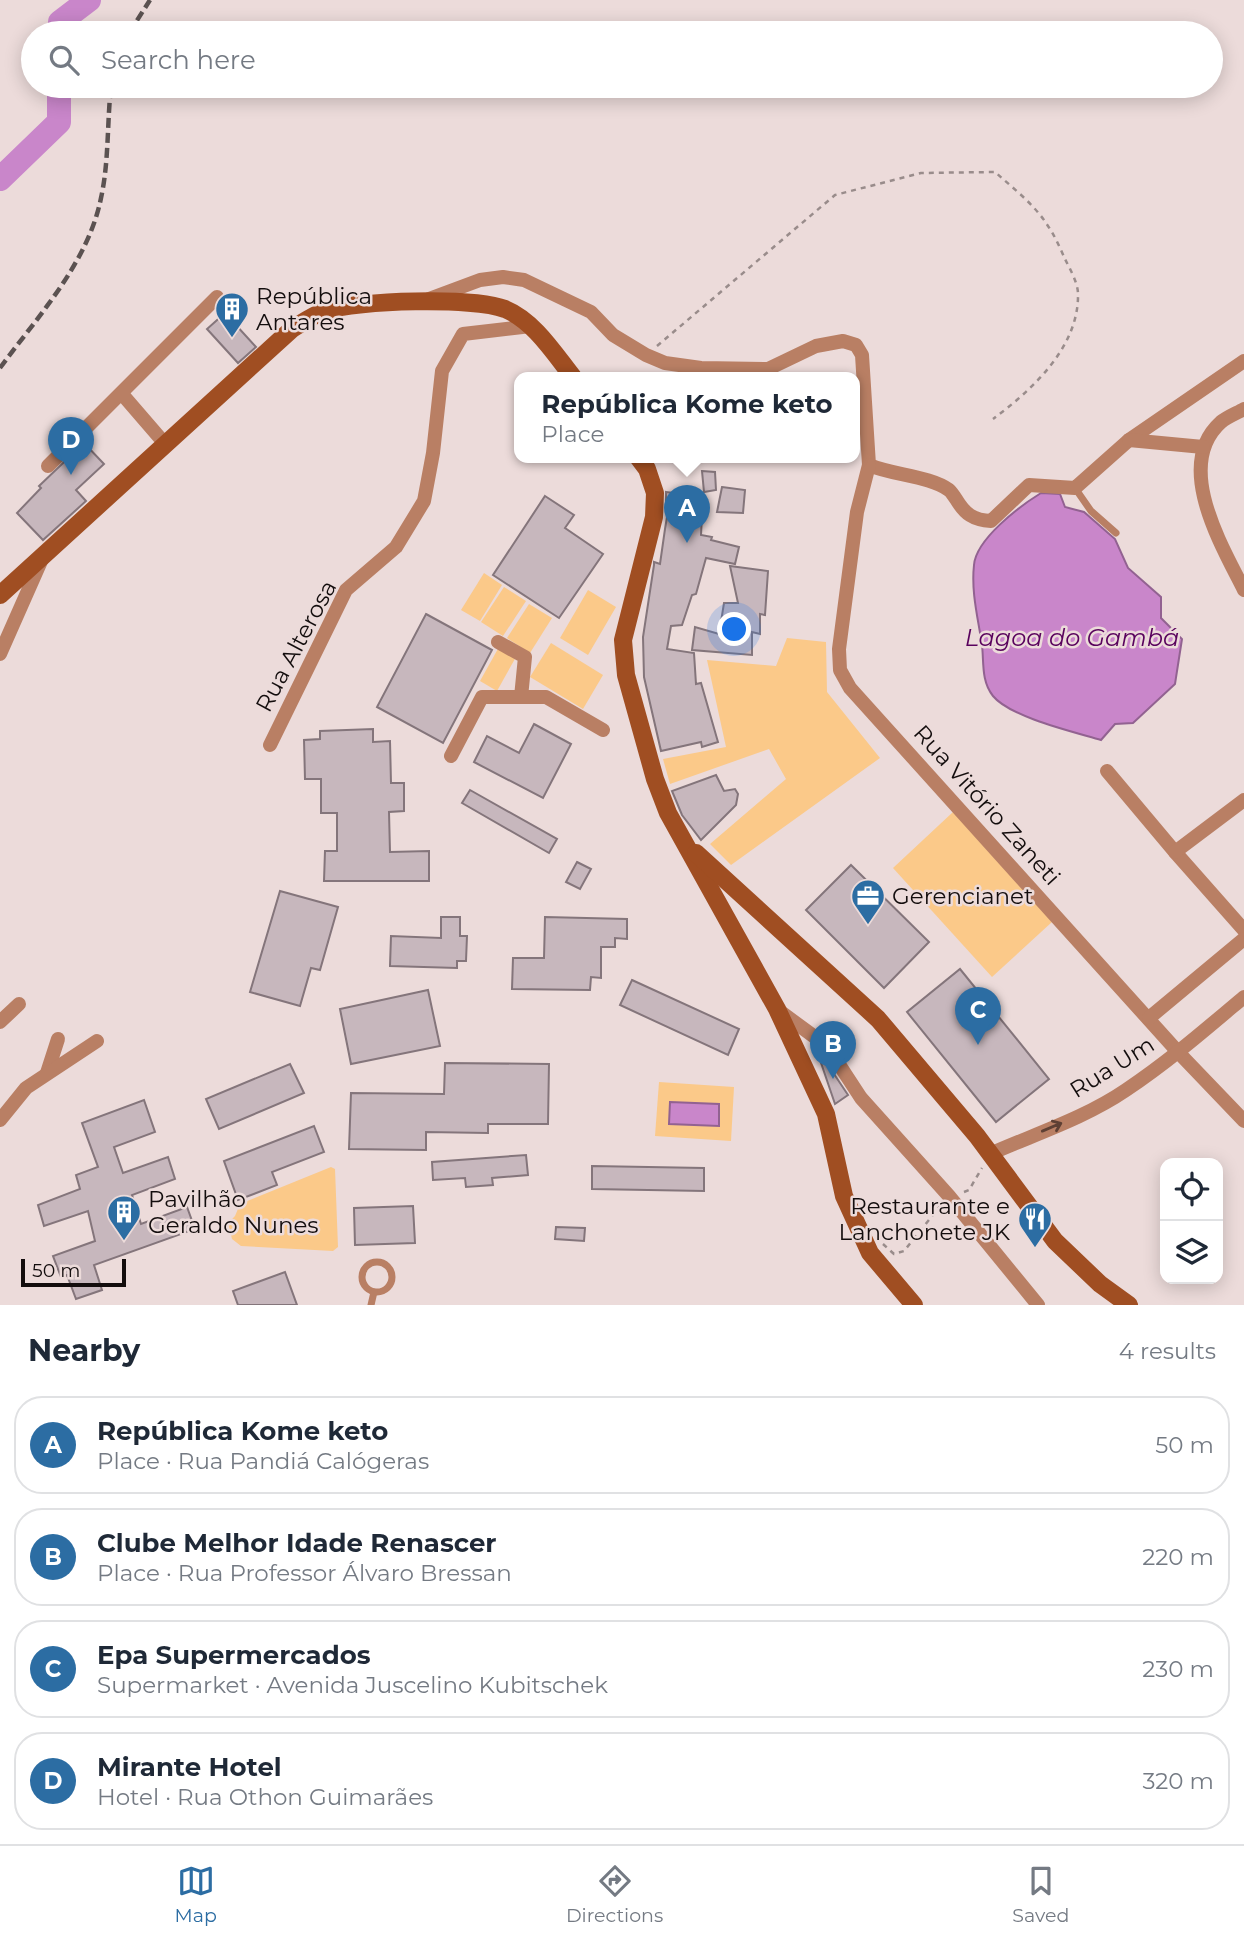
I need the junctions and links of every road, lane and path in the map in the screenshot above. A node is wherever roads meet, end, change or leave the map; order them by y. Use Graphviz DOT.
graph roads {
  1 [pos="217,297"];
  2 [pos="424,301"];
  3 [pos="531,326"];
  4 [pos="646,355"];
  5 [pos="1244,361"];
  6 [pos="569,372"];
  7 [pos="122,394"];
  8 [pos="1244,409"];
  9 [pos="993,419"];
  10 [pos="1129,440"];
  11 [pos="166,445"];
  12 [pos="1203,447"];
  13 [pos="642,463"];
  14 [pos="48,466"];
  15 [pos="869,466"];
  16 [pos="1075,488"];
  17 [pos="1116,533"];
  18 [pos="45,552"];
  19 [pos="1244,590"];
  20 [pos="0,595"];
  21 [pos="498,642"];
  22 [pos="0,654"];
  23 [pos="521,697"];
  24 [pos="603,730"];
  25 [pos="270,745"];
  26 [pos="451,756"];
  27 [pos="1107,771"];
  28 [pos="1244,800"];
  29 [pos="683,841"];
  30 [pos="1175,852"];
  31 [pos="1244,930"];
  32 [pos="1244,939"];
  33 [pos="1244,996"];
  34 [pos="19,1004"];
  35 [pos="777,1009"];
  36 [pos="1149,1018"];
  37 [pos="0,1022"];
  38 [pos="58,1039"];
  39 [pos="97,1041"];
  40 [pos="1178,1052"];
  41 [pos="47,1073"];
  42 [pos="0,1120"];
  43 [pos="1244,1121"];
  44 [pos="990,1154"];
  45 [pos="949,1196"];
  46 [pos="870,1252"];
  47 [pos="374,1292"];
  48 [pos="371,1305"];
  49 [pos="914,1305"];
  50 [pos="1038,1305"];
  51 [pos="1129,1305"];
  1 -- 7 [label="street"];
  2 -- 3 [label="street"];
  2 -- 4 [label="street"];
  2 -- 11 [label="street"];
  3 -- 6 [label="street"];
  3 -- 25 [label="street, Rua Alterosa"];
  4 -- 9 [label="path"];
  4 -- 15 [label="street, Rua Vitório Zaneti"];
  5 -- 10 [label="street"];
  7 -- 11 [label="street"];
  7 -- 14 [label="street"];
  8 -- 12 [label="street"];
  10 -- 12 [label="street"];
  10 -- 16 [label="street"];
  11 -- 18 [label="street"];
  12 -- 19 [label="street"];
  13 -- 29 [label="street"];
  15 -- 16 [label="street"];
  15 -- 36 [label="street, Rua Vitório Zaneti"];
  16 -- 17 [label="lane"];
  18 -- 20 [label="street"];
  18 -- 22 [label="street"];
  21 -- 23 [label="street"];
  23 -- 24 [label="street"];
  23 -- 26 [label="street"];
  27 -- 30 [label="street"];
  28 -- 30 [label="street"];
  29 -- 35 [label="street"];
  29 -- 44 [label="street"];
  30 -- 31 [label="street"];
  32 -- 36 [label="street"];
  33 -- 40 [label="street, Rua Um"];
  34 -- 37 [label="street"];
  35 -- 45 [label="street"];
  35 -- 46 [label="street"];
  36 -- 40 [label="street, Rua Vitório Zaneti"];
  38 -- 41 [label="street"];
  39 -- 41 [label="street"];
  40 -- 43 [label="street, Rua Vitório Zaneti"];
  44 -- 40 [label="street, Rua Um, one-way"];
  41 -- 42 [label="street"];
  44 -- 45 [label="path"];
  44 -- 51 [label="street"];
  45 -- 46 [label="path"];
  45 -- 50 [label="street"];
  46 -- 49 [label="street"];
  47 -- 47 [label="lane"];
  47 -- 48 [label="lane"];
}
